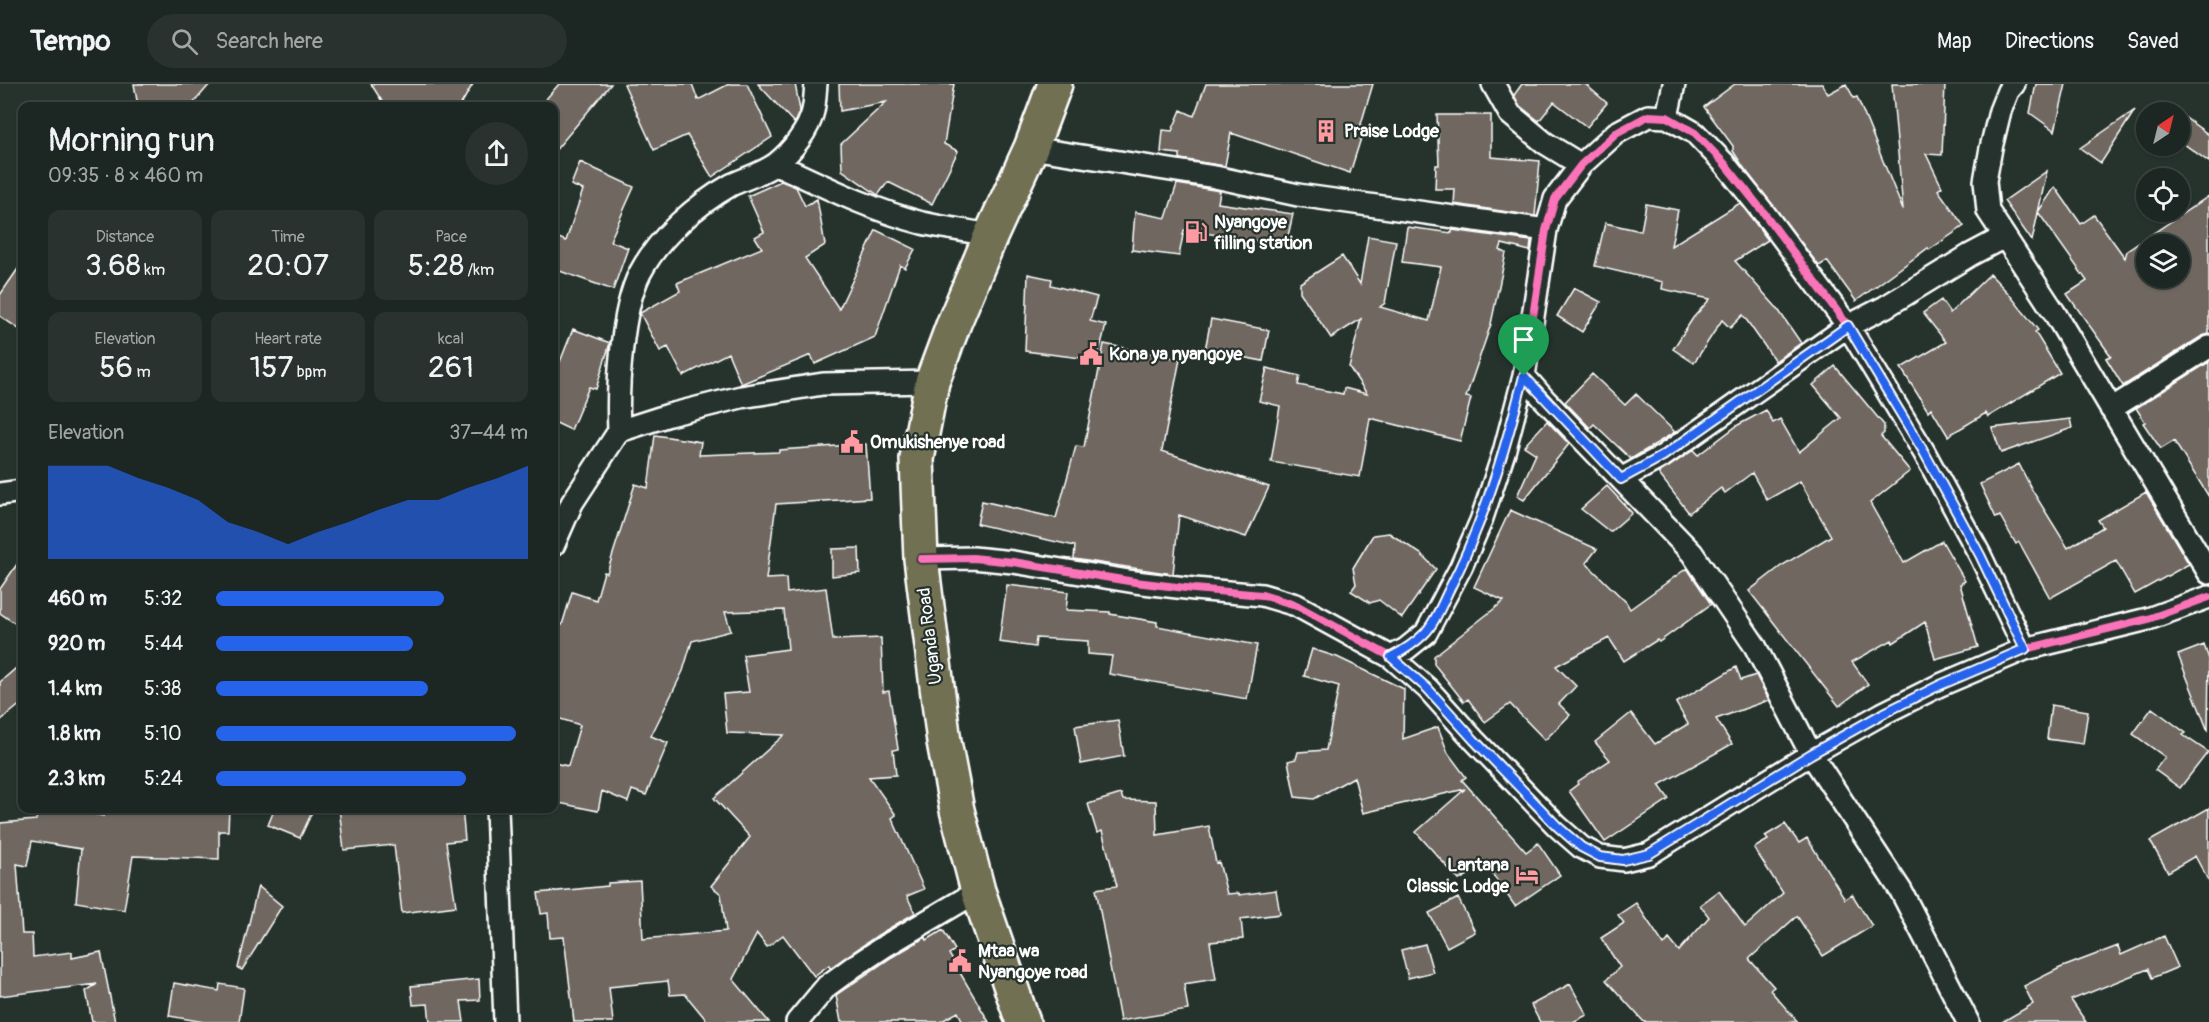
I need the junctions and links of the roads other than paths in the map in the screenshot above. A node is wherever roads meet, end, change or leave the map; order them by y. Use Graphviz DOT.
graph roads {
  1 [pos="816,84"];
  2 [pos="1055,84"];
  3 [pos="1493,84"];
  4 [pos="1674,84"];
  5 [pos="2014,84"];
  6 [pos="1667,117"];
  7 [pos="1031,148"];
  8 [pos="776,164"];
  9 [pos="1581,165"];
  10 [pos="1546,230"];
  11 [pos="991,235"];
  12 [pos="2004,237"];
  13 [pos="1848,326"];
  14 [pos="2209,347"];
  15 [pos="1524,376"];
  16 [pos="932,382"];
  17 [pos="2111,409"];
  18 [pos="619,431"];
  19 [pos="1621,479"];
  20 [pos="18,492"];
  21 [pos="0,494"];
  22 [pos="558,535"];
  23 [pos="921,559"];
  24 [pos="2209,573"];
  25 [pos="2209,597"];
  26 [pos="2025,649"];
  27 [pos="1391,657"];
  28 [pos="1811,754"];
  29 [pos="497,813"];
  30 [pos="978,891"];
  31 [pos="505,1022"];
  32 [pos="797,1022"];
  33 [pos="1023,1022"];
  34 [pos="1968,1022"];
  1 -- 8 [label="street"];
  2 -- 7 [label="main road, Uganda Road"];
  3 -- 9 [label="street"];
  4 -- 6 [label="street"];
  5 -- 12 [label="street"];
  6 -- 9 [label="street"];
  6 -- 13 [label="street"];
  7 -- 10 [label="street"];
  7 -- 11 [label="main road, Uganda Road"];
  8 -- 11 [label="street"];
  8 -- 18 [label="street"];
  9 -- 10 [label="street"];
  10 -- 15 [label="street"];
  11 -- 16 [label="main road, Uganda Road"];
  12 -- 13 [label="street"];
  12 -- 17 [label="street"];
  13 -- 19 [label="street"];
  13 -- 26 [label="street"];
  14 -- 17 [label="street"];
  15 -- 19 [label="street"];
  15 -- 27 [label="street"];
  16 -- 18 [label="street"];
  16 -- 23 [label="main road, Uganda Road"];
  17 -- 24 [label="street"];
  18 -- 22 [label="street"];
  19 -- 28 [label="street"];
  20 -- 21 [label="street"];
  23 -- 27 [label="street"];
  23 -- 30 [label="main road, Uganda Road"];
  25 -- 26 [label="street"];
  26 -- 28 [label="street"];
  27 -- 28 [label="street"];
  28 -- 34 [label="street"];
  29 -- 31 [label="street"];
  30 -- 32 [label="street"];
  30 -- 33 [label="main road, Uganda Road"];
}
